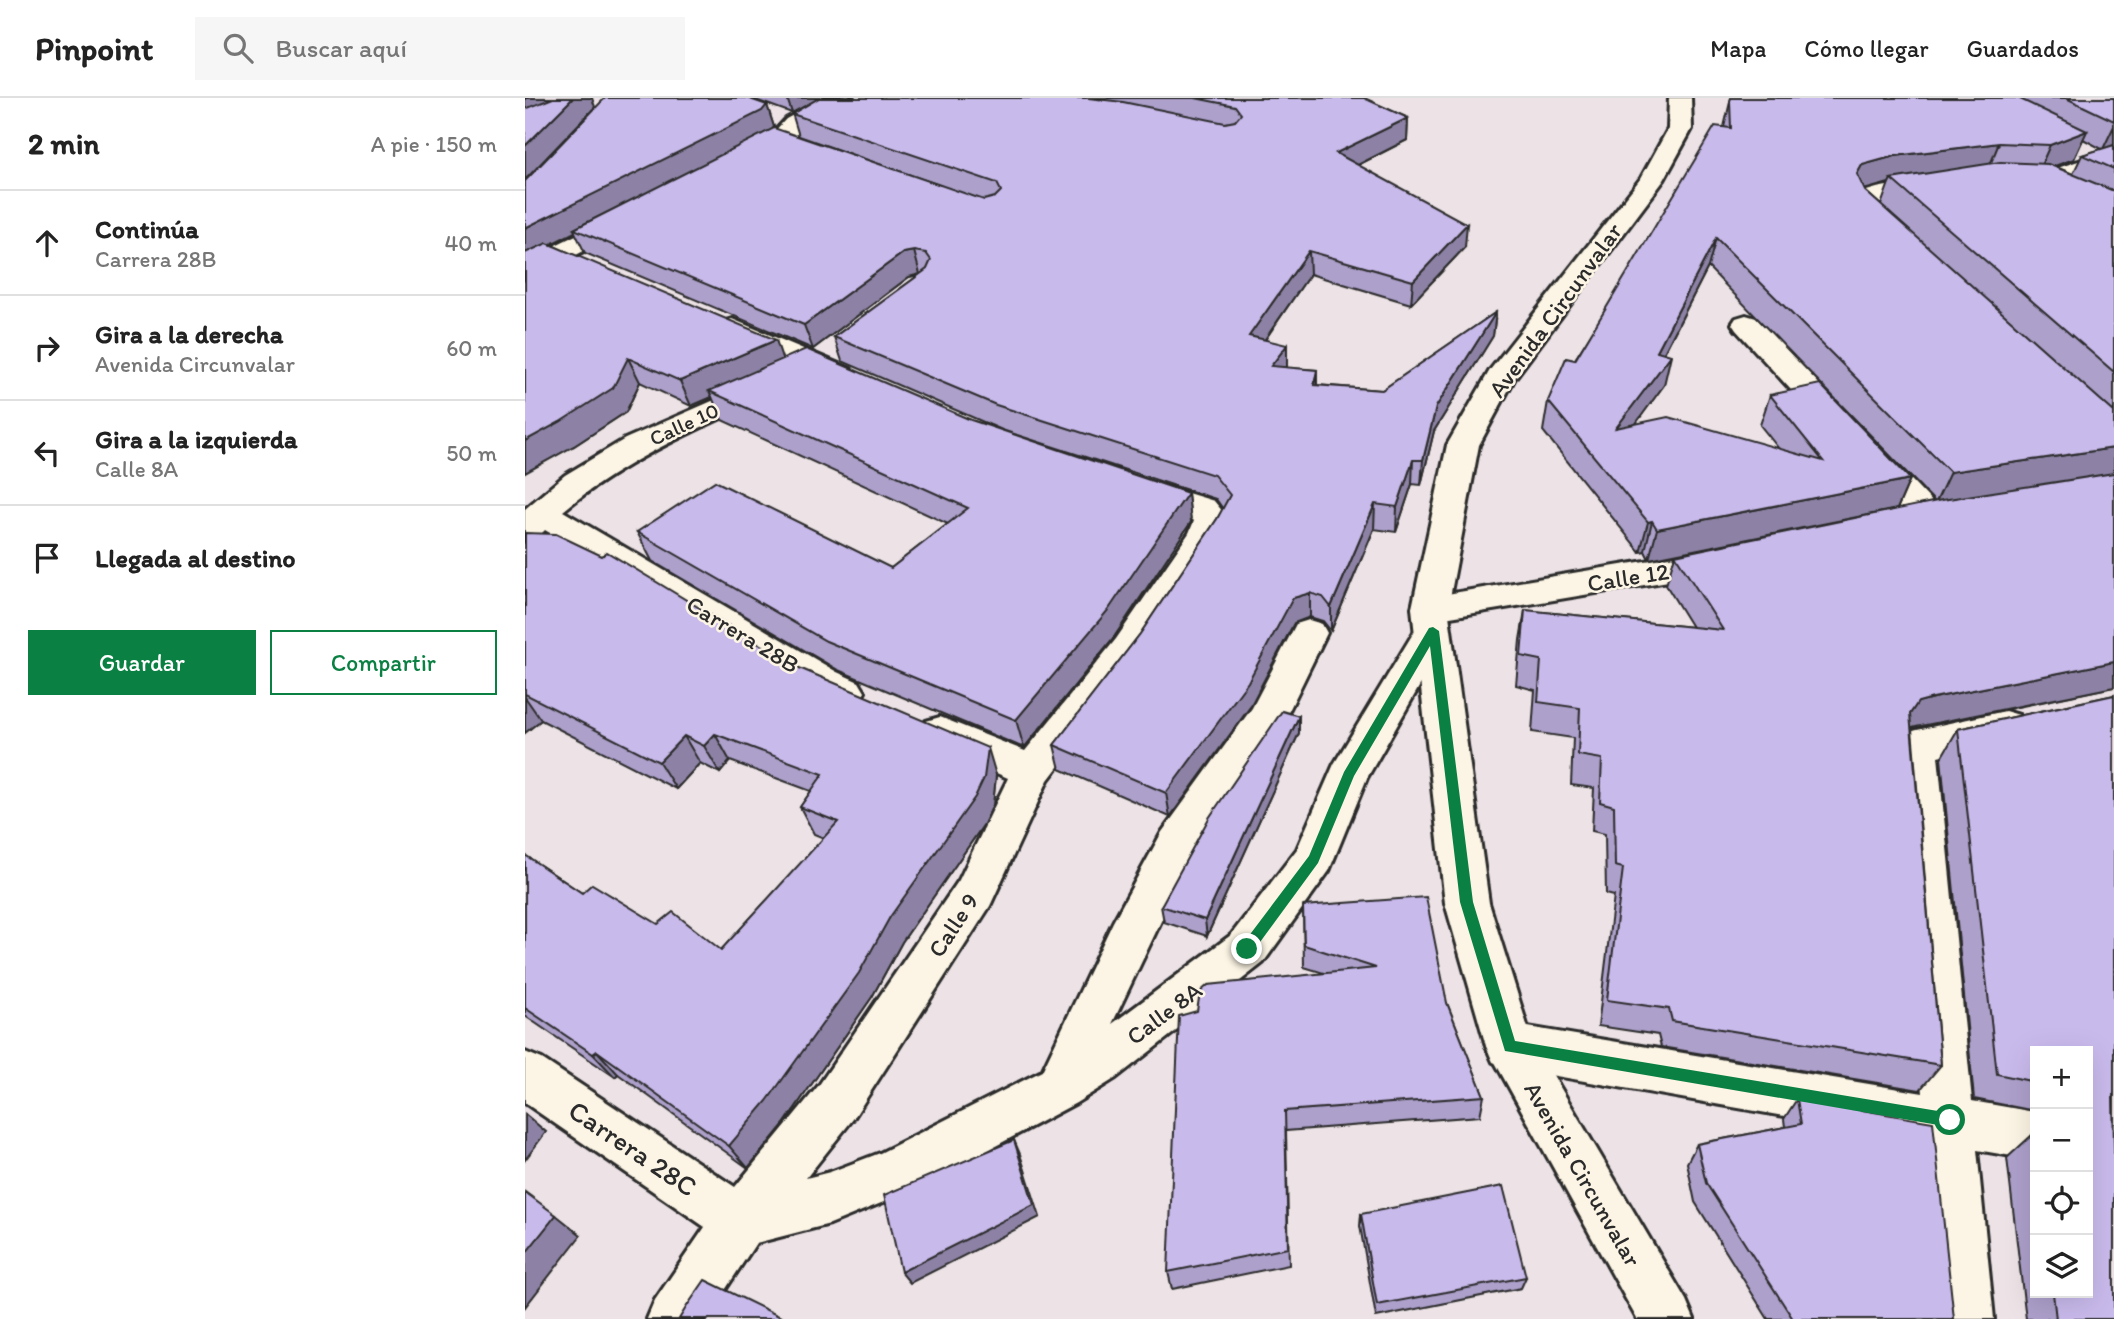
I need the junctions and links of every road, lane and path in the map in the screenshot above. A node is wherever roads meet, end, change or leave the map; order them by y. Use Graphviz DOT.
graph roads {
  1 [pos="842,98"];
  2 [pos="1680,98"];
  3 [pos="769,115"];
  4 [pos="786,132"];
  5 [pos="2069,144"];
  6 [pos="804,148"];
  7 [pos="2109,158"];
  8 [pos="717,171"];
  9 [pos="2001,181"];
  10 [pos="2039,182"];
  11 [pos="1963,184"];
  12 [pos="2077,199"];
  13 [pos="644,209"];
  14 [pos="1910,253"];
  15 [pos="558,254"];
  16 [pos="596,270"];
  17 [pos="525,271"];
  18 [pos="711,319"];
  19 [pos="1746,324"];
  20 [pos="826,357"];
  21 [pos="866,386"];
  22 [pos="1116,481"];
  23 [pos="533,521"];
  24 [pos="1886,526"];
  25 [pos="1752,554"];
  26 [pos="1432,619"];
  27 [pos="1309,633"];
  28 [pos="873,703"];
  29 [pos="910,719"];
  30 [pos="2035,720"];
  31 [pos="1032,771"];
  32 [pos="1510,1046"];
  33 [pos="525,1075"];
  34 [pos="1059,1087"];
  35 [pos="1950,1120"];
  36 [pos="2030,1135"];
  37 [pos="740,1221"];
  38 [pos="674,1319"];
  39 [pos="1667,1319"];
  40 [pos="1967,1319"];
  1 -- 4 [label="street"];
  2 -- 26 [label="street, Avenida Circunvalar"];
  3 -- 4 [label="street"];
  4 -- 6 [label="street"];
  4 -- 8 [label="street"];
  5 -- 7 [label="street"];
  7 -- 10 [label="street"];
  9 -- 10 [label="street"];
  10 -- 12 [label="street"];
  11 -- 14 [label="street"];
  13 -- 15 [label="street"];
  15 -- 16 [label="street"];
  15 -- 17 [label="street"];
  18 -- 20 [label="street"];
  19 -- 24 [label="street"];
  20 -- 21 [label="street"];
  20 -- 23 [label="street, Calle 10"];
  22 -- 31 [label="street, Calle 9"];
  23 -- 28 [label="street, Carrera 28B"];
  25 -- 26 [label="street, Calle 12"];
  26 -- 32 [label="street, Avenida Circunvalar"];
  26 -- 34 [label="street, Calle 8A"];
  27 -- 34 [label="street"];
  29 -- 31 [label="street"];
  30 -- 35 [label="street"];
  31 -- 37 [label="street, Calle 9"];
  32 -- 35 [label="street"];
  32 -- 39 [label="street, Avenida Circunvalar"];
  33 -- 37 [label="street, Carrera 28C"];
  34 -- 37 [label="street, Calle 8A"];
  35 -- 36 [label="street"];
  35 -- 40 [label="street"];
  37 -- 38 [label="street, Calle 9"];
}
